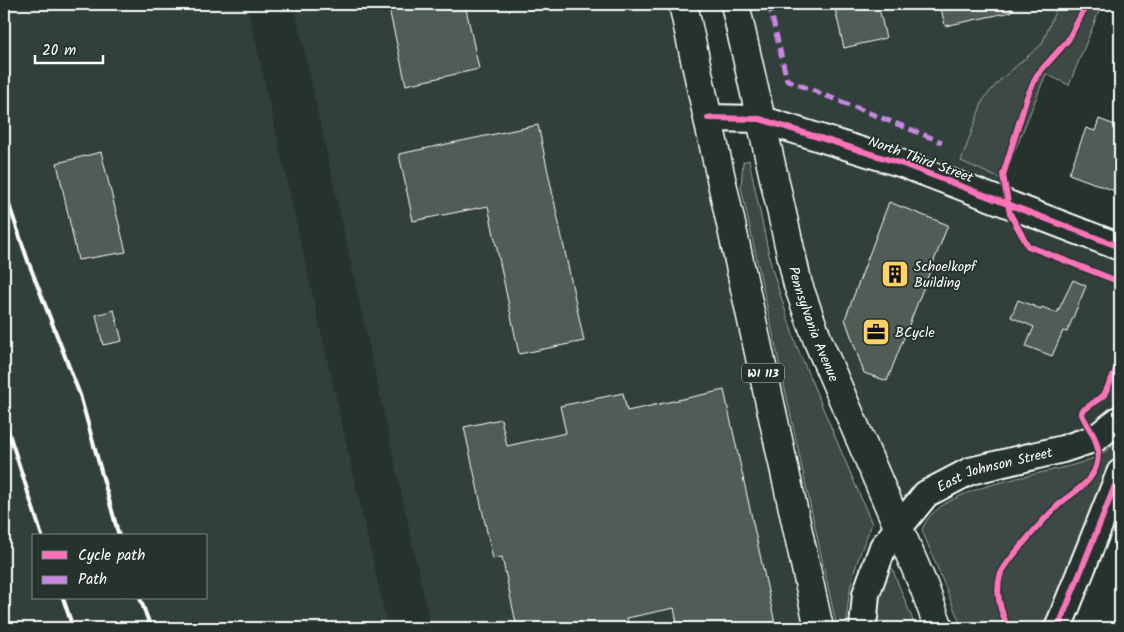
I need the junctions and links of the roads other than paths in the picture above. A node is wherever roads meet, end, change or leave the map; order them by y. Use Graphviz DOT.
graph roads {
  1 [pos="683,4"];
  2 [pos="735,4"];
  3 [pos="708,118"];
  4 [pos="760,119"];
  5 [pos="1120,248"];
  6 [pos="1120,418"];
  7 [pos="1120,473"];
  8 [pos="897,527"];
  9 [pos="819,628"];
  10 [pos="863,628"];
  11 [pos="939,628"];
  12 [pos="1058,628"];
  1 -- 3 [label="main road, WI 113"];
  2 -- 4 [label="main road, Pennsylvania Avenue"];
  3 -- 4 [label="street, North Third Street"];
  3 -- 9 [label="main road, WI 113"];
  4 -- 5 [label="street, North Third Street"];
  4 -- 8 [label="main road, Pennsylvania Avenue"];
  6 -- 8 [label="street, East Johnson Street"];
  7 -- 12 [label="street"];
  8 -- 10 [label="street, East Johnson Street"];
  8 -- 11 [label="main road, Pennsylvania Avenue"];
}
